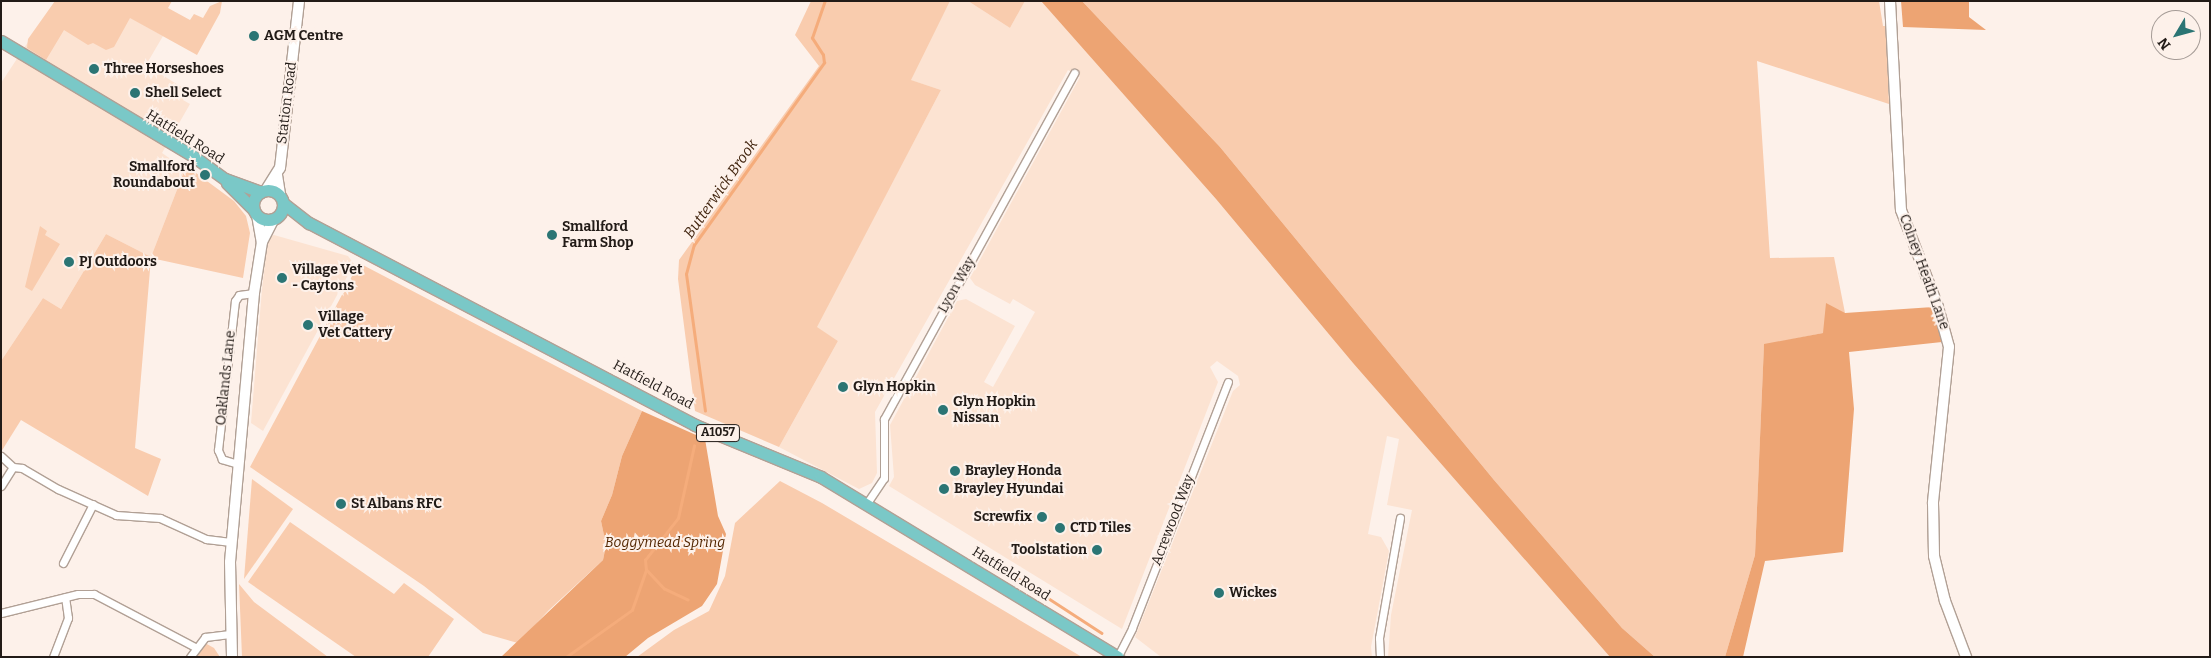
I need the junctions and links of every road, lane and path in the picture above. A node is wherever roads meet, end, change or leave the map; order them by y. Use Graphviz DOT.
graph roads {
  1 [pos="299,1"];
  2 [pos="1890,1"];
  3 [pos="1,41"];
  4 [pos="1074,73"];
  5 [pos="277,175"];
  6 [pos="225,179"];
  7 [pos="264,191"];
  8 [pos="282,199"];
  9 [pos="255,212"];
  10 [pos="300,218"];
  11 [pos="274,220"];
  12 [pos="262,242"];
  13 [pos="254,293"];
  14 [pos="1228,382"];
  15 [pos="1,456"];
  16 [pos="238,464"];
  17 [pos="13,467"];
  18 [pos="1,486"];
  19 [pos="867,503"];
  20 [pos="93,504"];
  21 [pos="1400,518"];
  22 [pos="231,542"];
  23 [pos="62,563"];
  24 [pos="65,597"];
  25 [pos="1,614"];
  26 [pos="230,634"];
  27 [pos="195,646"];
  28 [pos="53,657"];
  29 [pos="190,657"];
  30 [pos="232,657"];
  31 [pos="1118,657"];
  32 [pos="1380,657"];
  33 [pos="1966,657"];
  1 -- 5 [label="street, Station Road"];
  2 -- 33 [label="street, Colney Heath Lane"];
  3 -- 6 [label="main road, Hatfield Road"];
  4 -- 19 [label="street, Lyon Way"];
  5 -- 7 [label="street, Station Road"];
  5 -- 8 [label="street, Station Road"];
  6 -- 7 [label="main road, Hatfield Road"];
  6 -- 9 [label="main road, Hatfield Road"];
  7 -- 8 [label="main road"];
  7 -- 9 [label="main road"];
  8 -- 10 [label="main road, Hatfield Road / A1057"];
  8 -- 11 [label="main road"];
  9 -- 11 [label="main road"];
  9 -- 12 [label="street, Oaklands Lane"];
  10 -- 11 [label="main road, Hatfield Road / A1057"];
  10 -- 19 [label="main road, Hatfield Road / A1057"];
  11 -- 12 [label="street, Oaklands Lane"];
  12 -- 13 [label="street, Oaklands Lane"];
  13 -- 16 [label="street, Oaklands Lane"];
  13 -- 16 [label="street, Oaklands Lane"];
  14 -- 31 [label="street, Acrewood Way"];
  15 -- 17 [label="street"];
  16 -- 22 [label="street, Oaklands Lane"];
  17 -- 18 [label="street"];
  17 -- 20 [label="street"];
  19 -- 31 [label="main road, Hatfield Road / A1057"];
  20 -- 22 [label="street"];
  20 -- 23 [label="street"];
  21 -- 32 [label="street"];
  22 -- 26 [label="street, Oaklands Lane"];
  24 -- 25 [label="street"];
  24 -- 27 [label="street"];
  24 -- 28 [label="street"];
  26 -- 27 [label="street"];
  26 -- 30 [label="street, Oaklands Lane"];
  27 -- 29 [label="street"];
}
